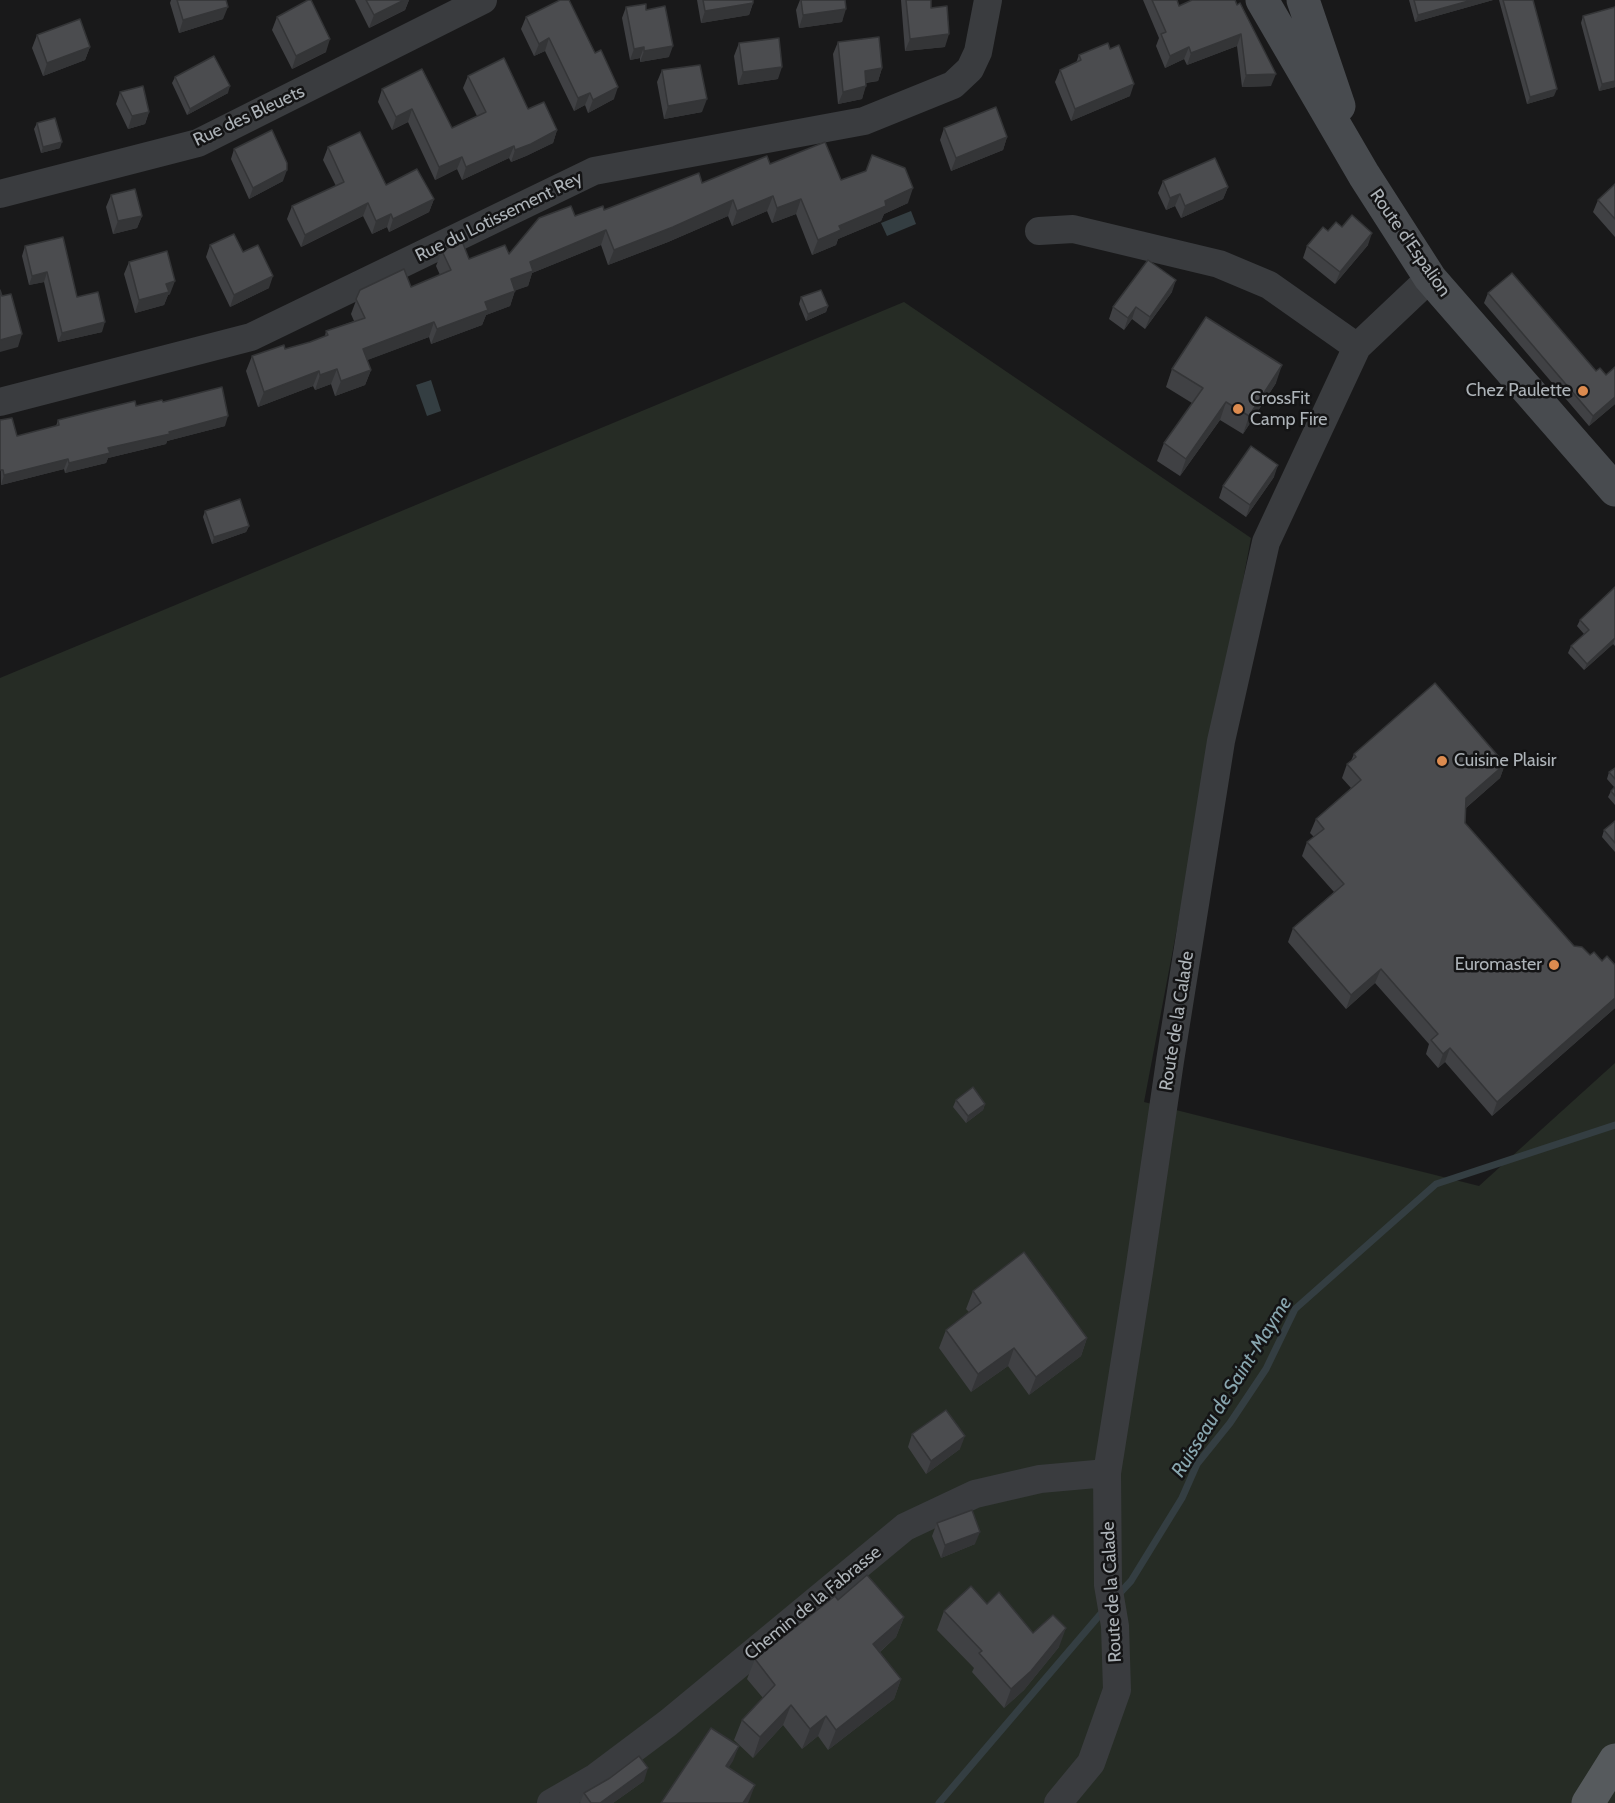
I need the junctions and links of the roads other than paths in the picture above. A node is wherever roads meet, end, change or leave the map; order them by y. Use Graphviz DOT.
graph roads {
  1 [pos="483,0"];
  2 [pos="988,0"];
  3 [pos="1262,0"];
  4 [pos="1305,7"];
  5 [pos="1364,175"];
  6 [pos="0,194"];
  7 [pos="1039,231"];
  8 [pos="1430,278"];
  9 [pos="1357,347"];
  10 [pos="0,402"];
  11 [pos="1615,490"];
  12 [pos="1107,1473"];
  13 [pos="1615,1760"];
  14 [pos="552,1803"];
  15 [pos="1058,1803"];
  16 [pos="1588,1803"];
  1 -- 6 [label="street, Rue des Bleuets"];
  2 -- 10 [label="street, Rue du Lotissement Rey"];
  3 -- 5 [label="main road, Route d'Espalion"];
  4 -- 5 [label="main road"];
  5 -- 8 [label="main road, Route d'Espalion"];
  7 -- 9 [label="street"];
  8 -- 9 [label="street, Route de la Calade"];
  8 -- 11 [label="main road, Route d'Espalion"];
  9 -- 12 [label="street, Route de la Calade"];
  12 -- 14 [label="street, Chemin de la Fabrasse"];
  12 -- 15 [label="street, Route de la Calade"];
  13 -- 16 [label="main road"];
}
